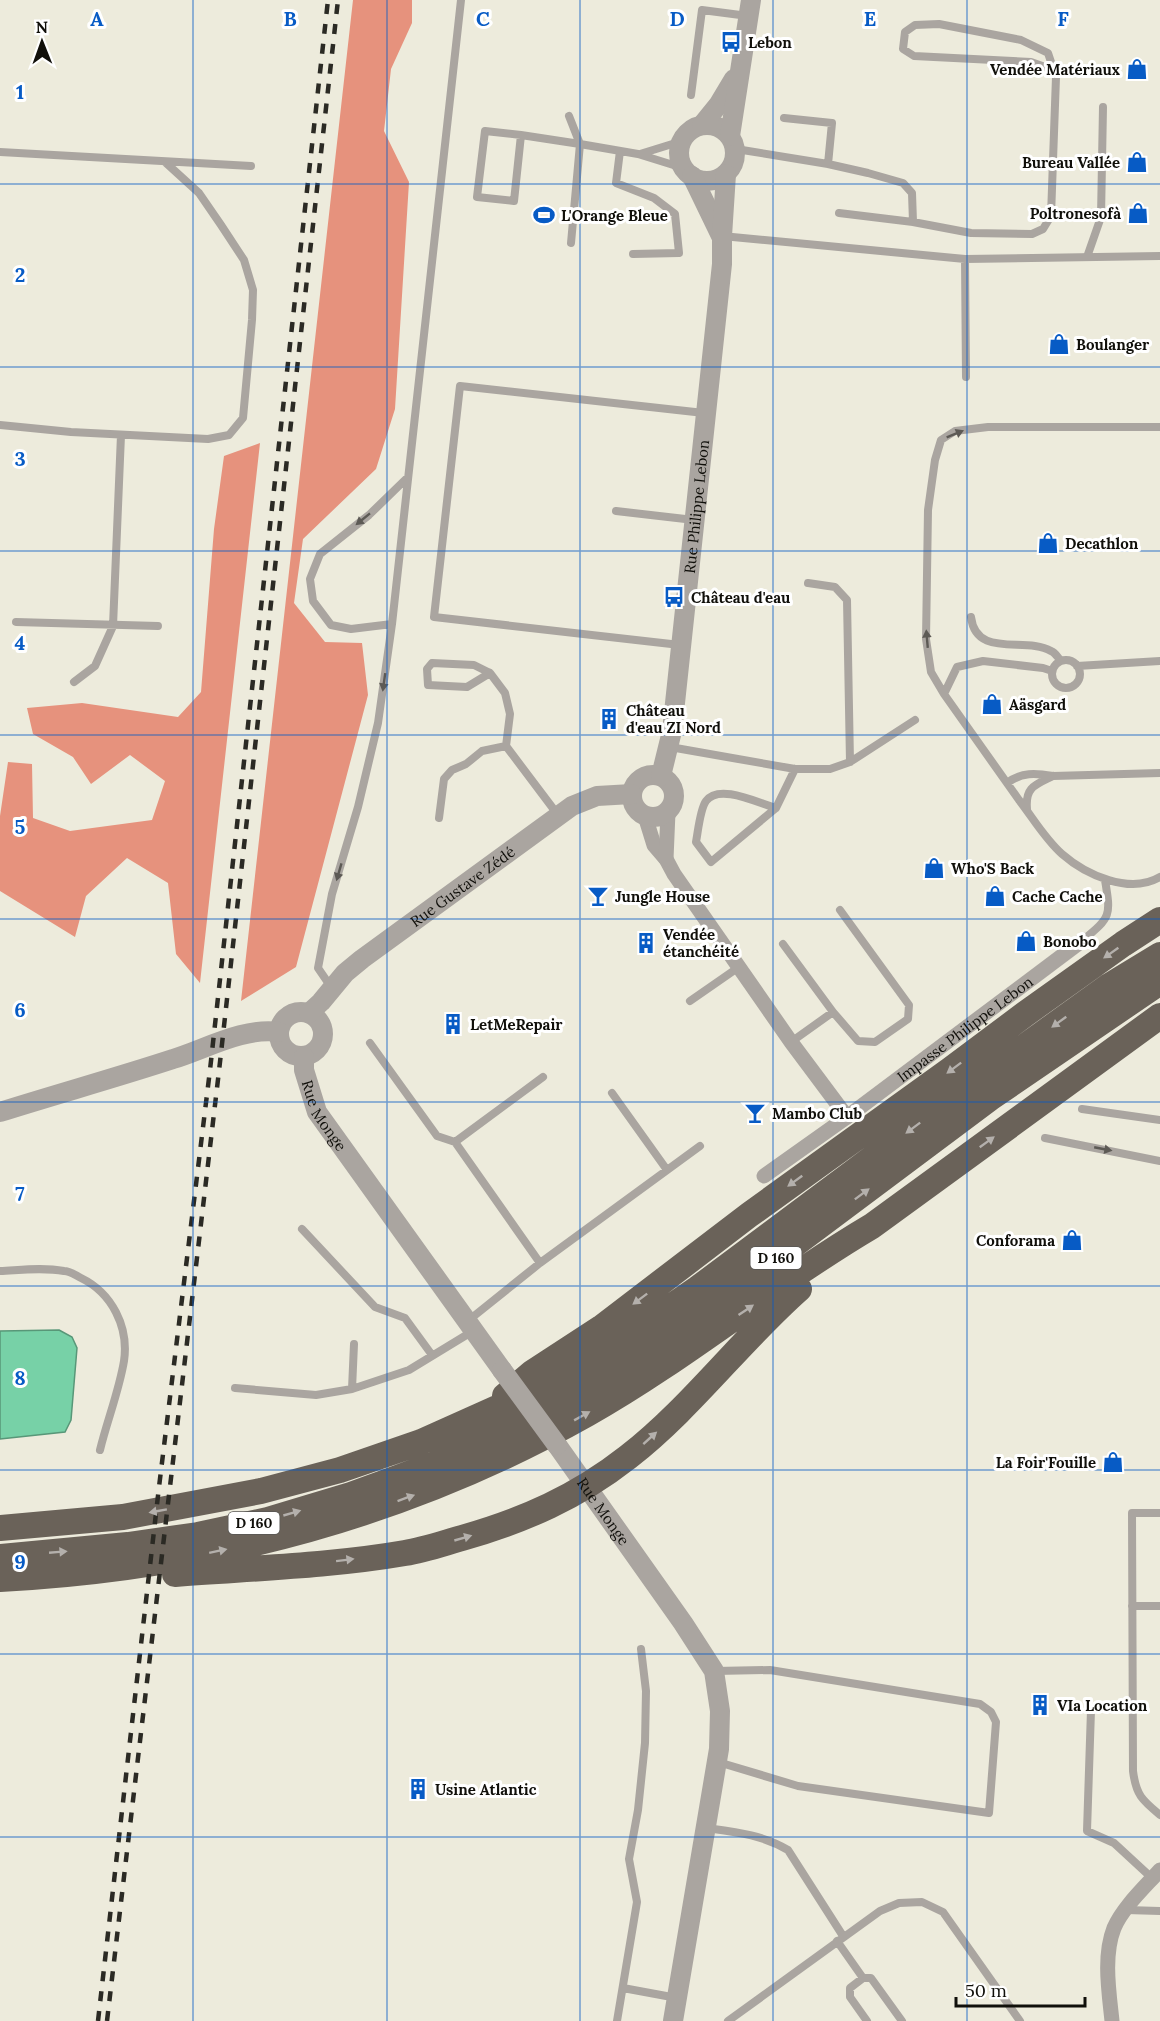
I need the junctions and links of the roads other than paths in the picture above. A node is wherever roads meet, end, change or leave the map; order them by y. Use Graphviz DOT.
graph roads {
  1 [pos="461,0"];
  2 [pos="750,8"];
  3 [pos="741,66"];
  4 [pos="1056,77"];
  5 [pos="691,95"];
  6 [pos="1103,107"];
  7 [pos="569,116"];
  8 [pos="784,118"];
  9 [pos="702,125"];
  10 [pos="521,135"];
  11 [pos="682,141"];
  12 [pos="733,143"];
  13 [pos="580,144"];
  14 [pos="620,151"];
  15 [pos="0,152"];
  16 [pos="638,154"];
  17 [pos="165,162"];
  18 [pos="828,164"];
  19 [pos="251,166"];
  20 [pos="688,172"];
  21 [pos="726,174"];
  22 [pos="839,213"];
  23 [pos="913,222"];
  24 [pos="722,236"];
  25 [pos="571,243"];
  26 [pos="633,254"];
  27 [pos="1160,256"];
  28 [pos="1087,257"];
  29 [pos="965,259"];
  30 [pos="966,377"];
  31 [pos="706,413"];
  32 [pos="0,425"];
  33 [pos="1160,427"];
  34 [pos="121,435"];
  35 [pos="406,479"];
  36 [pos="616,512"];
  37 [pos="694,520"];
  38 [pos="808,583"];
  39 [pos="971,617"];
  40 [pos="16,622"];
  41 [pos="392,624"];
  42 [pos="113,626"];
  43 [pos="158,626"];
  44 [pos="681,645"];
  45 [pos="1061,661"];
  46 [pos="1160,661"];
  47 [pos="1077,666"];
  48 [pos="1052,671"];
  49 [pos="490,673"];
  50 [pos="74,682"];
  51 [pos="944,694"];
  52 [pos="915,720"];
  53 [pos="506,746"];
  54 [pos="668,747"];
  55 [pos="850,762"];
  56 [pos="795,769"];
  57 [pos="1160,773"];
  58 [pos="661,776"];
  59 [pos="1053,776"];
  60 [pos="1007,783"];
  61 [pos="632,794"];
  62 [pos="776,808"];
  63 [pos="1027,810"];
  64 [pos="668,812"];
  65 [pos="558,816"];
  66 [pos="645,816"];
  67 [pos="439,818"];
  68 [pos="666,859"];
  69 [pos="1160,877"];
  70 [pos="1105,880"];
  71 [pos="840,910"];
  72 [pos="1160,920"];
  73 [pos="1083,940"];
  74 [pos="783,944"];
  75 [pos="1160,955"];
  76 [pos="739,967"];
  77 [pos="1160,981"];
  78 [pos="332,987"];
  79 [pos="690,1001"];
  80 [pos="834,1012"];
  81 [pos="309,1013"];
  82 [pos="1160,1016"];
  83 [pos="279,1032"];
  84 [pos="791,1042"];
  85 [pos="370,1043"];
  86 [pos="304,1057"];
  87 [pos="543,1077"];
  88 [pos="984,1090"];
  89 [pos="612,1093"];
  90 [pos="1082,1108"];
  91 [pos="0,1112"];
  92 [pos="847,1117"];
  93 [pos="1160,1120"];
  94 [pos="1045,1138"];
  95 [pos="455,1142"];
  96 [pos="700,1146"];
  97 [pos="1160,1161"];
  98 [pos="667,1170"];
  99 [pos="764,1176"];
  100 [pos="872,1226"];
  101 [pos="302,1229"];
  102 [pos="540,1263"];
  103 [pos="0,1271"];
  104 [pos="470,1326"];
  105 [pos="354,1344"];
  106 [pos="432,1355"];
  107 [pos="235,1388"];
  108 [pos="352,1389"];
  109 [pos="484,1414"];
  110 [pos="100,1450"];
  111 [pos="587,1487"];
  112 [pos="1160,1513"];
  113 [pos="0,1528"];
  114 [pos="0,1557"];
  115 [pos="57,1576"];
  116 [pos="0,1579"];
  117 [pos="1132,1606"];
  118 [pos="1160,1606"];
  119 [pos="641,1649"];
  120 [pos="714,1671"];
  121 [pos="1091,1710"];
  122 [pos="717,1762"];
  123 [pos="1160,1815"];
  124 [pos="705,1828"];
  125 [pos="1158,1872"];
  126 [pos="1126,1910"];
  127 [pos="1160,1911"];
  128 [pos="840,1939"];
  129 [pos="862,1978"];
  130 [pos="623,1988"];
  131 [pos="677,1998"];
  132 [pos="617,2021"];
  133 [pos="673,2021"];
  134 [pos="728,2021"];
  135 [pos="867,2021"];
  136 [pos="902,2021"];
  137 [pos="1020,2021"];
  138 [pos="1112,2021"];
  1 -- 35 [label="lane"];
  2 -- 3 [label="street"];
  2 -- 5 [label="lane"];
  3 -- 9 [label="street"];
  3 -- 12 [label="street"];
  4 -- 4 [label="lane"];
  4 -- 23 [label="lane"];
  6 -- 28 [label="lane"];
  7 -- 13 [label="lane"];
  8 -- 18 [label="lane"];
  9 -- 11 [label="street"];
  9 -- 12 [label="street"];
  10 -- 10 [label="lane"];
  10 -- 13 [label="lane"];
  11 -- 16 [label="lane"];
  11 -- 20 [label="street"];
  12 -- 18 [label="lane"];
  12 -- 21 [label="street"];
  13 -- 14 [label="lane"];
  13 -- 25 [label="lane"];
  14 -- 16 [label="lane"];
  14 -- 26 [label="lane"];
  15 -- 17 [label="lane"];
  16 -- 20 [label="lane"];
  17 -- 19 [label="lane"];
  17 -- 34 [label="lane"];
  18 -- 23 [label="lane"];
  20 -- 21 [label="street"];
  20 -- 24 [label="street, Rue Philippe Lebon"];
  21 -- 24 [label="street, Rue Philippe Lebon"];
  22 -- 23 [label="lane"];
  24 -- 29 [label="lane"];
  24 -- 31 [label="street, Rue Philippe Lebon"];
  27 -- 28 [label="lane"];
  28 -- 29 [label="lane"];
  29 -- 30 [label="lane"];
  31 -- 37 [label="street, Rue Philippe Lebon"];
  31 -- 44 [label="lane"];
  32 -- 34 [label="lane"];
  51 -- 33 [label="lane, one-way"];
  34 -- 42 [label="lane"];
  35 -- 41 [label="lane"];
  35 -- 41 [label="lane, one-way"];
  36 -- 37 [label="lane"];
  37 -- 44 [label="street, Rue Philippe Lebon"];
  38 -- 55 [label="lane"];
  39 -- 45 [label="lane"];
  40 -- 42 [label="lane"];
  41 -- 78 [label="lane, one-way"];
  42 -- 43 [label="lane"];
  42 -- 50 [label="lane"];
  44 -- 54 [label="street, Rue Philippe Lebon"];
  45 -- 47 [label="lane"];
  45 -- 48 [label="lane"];
  46 -- 47 [label="lane"];
  47 -- 48 [label="lane"];
  48 -- 51 [label="lane"];
  49 -- 49 [label="lane"];
  49 -- 53 [label="lane"];
  51 -- 60 [label="lane"];
  52 -- 55 [label="lane"];
  53 -- 65 [label="lane"];
  53 -- 67 [label="lane"];
  54 -- 56 [label="lane"];
  54 -- 58 [label="street, Rue Philippe Lebon"];
  55 -- 56 [label="lane"];
  56 -- 62 [label="lane"];
  57 -- 59 [label="lane"];
  58 -- 61 [label="street"];
  58 -- 64 [label="street"];
  59 -- 60 [label="lane"];
  59 -- 63 [label="lane"];
  60 -- 63 [label="lane"];
  61 -- 65 [label="street, Rue Gustave Zédé"];
  61 -- 66 [label="street"];
  62 -- 62 [label="lane"];
  63 -- 70 [label="lane"];
  64 -- 66 [label="street"];
  64 -- 68 [label="street"];
  65 -- 78 [label="street, Rue Gustave Zédé"];
  66 -- 68 [label="street"];
  68 -- 76 [label="street"];
  69 -- 70 [label="lane"];
  70 -- 73 [label="lane"];
  71 -- 80 [label="lane"];
  72 -- 109 [label="highway, one-way"];
  73 -- 92 [label="street, Impasse Philippe Lebon"];
  74 -- 80 [label="lane"];
  75 -- 88 [label="highway, D 160, one-way"];
  76 -- 79 [label="lane"];
  76 -- 84 [label="street"];
  77 -- 88 [label="highway, D 160"];
  78 -- 81 [label="street, Rue Gustave Zédé"];
  80 -- 84 [label="lane"];
  81 -- 83 [label="street"];
  81 -- 86 [label="street"];
  100 -- 82 [label="highway, one-way"];
  83 -- 86 [label="street"];
  83 -- 91 [label="street"];
  84 -- 92 [label="street"];
  85 -- 95 [label="lane"];
  86 -- 104 [label="street, Rue Monge"];
  87 -- 95 [label="lane"];
  88 -- 109 [label="highway, D 160, one-way"];
  114 -- 88 [label="highway, D 160, one-way"];
  89 -- 98 [label="lane"];
  90 -- 93 [label="lane"];
  92 -- 99 [label="street, Impasse Philippe Lebon"];
  94 -- 97 [label="lane, one-way"];
  95 -- 102 [label="lane"];
  96 -- 98 [label="lane"];
  98 -- 102 [label="lane"];
  111 -- 100 [label="highway, one-way"];
  115 -- 100 [label="highway, one-way"];
  101 -- 106 [label="lane"];
  102 -- 104 [label="lane"];
  103 -- 110 [label="lane"];
  104 -- 106 [label="lane"];
  104 -- 111 [label="street, Rue Monge, bridge"];
  105 -- 108 [label="lane"];
  106 -- 108 [label="lane"];
  107 -- 108 [label="lane"];
  109 -- 113 [label="highway, D 160, one-way"];
  115 -- 111 [label="highway, one-way"];
  111 -- 120 [label="street, Rue Monge"];
  112 -- 117 [label="lane"];
  115 -- 116 [label="highway"];
  117 -- 118 [label="lane"];
  117 -- 123 [label="lane"];
  119 -- 130 [label="lane"];
  120 -- 122 [label="street, Rue Monge"];
  120 -- 122 [label="lane"];
  121 -- 125 [label="lane"];
  122 -- 124 [label="street, Rue Monge"];
  124 -- 128 [label="lane"];
  124 -- 131 [label="street, Rue Monge"];
  125 -- 126 [label="street"];
  126 -- 127 [label="lane"];
  126 -- 138 [label="street"];
  128 -- 129 [label="lane"];
  128 -- 134 [label="lane"];
  128 -- 137 [label="lane"];
  129 -- 135 [label="lane"];
  129 -- 136 [label="lane"];
  130 -- 131 [label="lane"];
  130 -- 132 [label="lane"];
  131 -- 133 [label="street, Rue Monge"];
}
